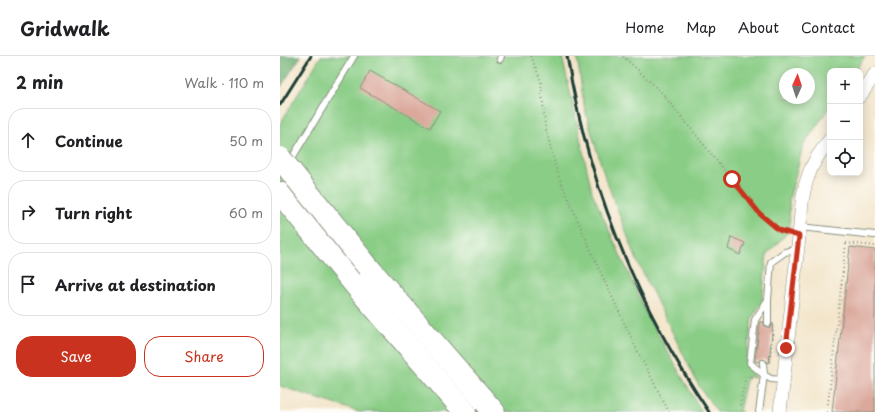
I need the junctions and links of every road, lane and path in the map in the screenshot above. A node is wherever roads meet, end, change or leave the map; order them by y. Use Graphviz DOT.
graph roads {
  1 [pos="354,56"];
  2 [pos="531,56"];
  3 [pos="623,56"];
  4 [pos="875,74"];
  5 [pos="863,92"];
  6 [pos="829,140"];
  7 [pos="282,164"];
  8 [pos="280,193"];
  9 [pos="875,235"];
  10 [pos="799,238"];
  11 [pos="846,243"];
  12 [pos="768,300"];
  13 [pos="768,323"];
  14 [pos="763,362"];
  15 [pos="764,375"];
  16 [pos="783,380"];
  17 [pos="740,405"];
  18 [pos="465,412"];
  19 [pos="494,412"];
  20 [pos="669,412"];
  21 [pos="759,412"];
  22 [pos="780,412"];
  23 [pos="827,412"];
  1 -- 7 [label="lane"];
  2 -- 20 [label="path"];
  3 -- 10 [label="path"];
  4 -- 5 [label="street"];
  6 -- 10 [label="street"];
  7 -- 19 [label="highway, bridge"];
  8 -- 18 [label="highway"];
  9 -- 10 [label="lane"];
  10 -- 12 [label="lane"];
  10 -- 16 [label="street"];
  11 -- 23 [label="path"];
  12 -- 13 [label="lane"];
  12 -- 15 [label="lane"];
  14 -- 15 [label="lane"];
  15 -- 16 [label="lane"];
  15 -- 17 [label="path"];
  15 -- 21 [label="lane"];
  16 -- 22 [label="street"];
}
